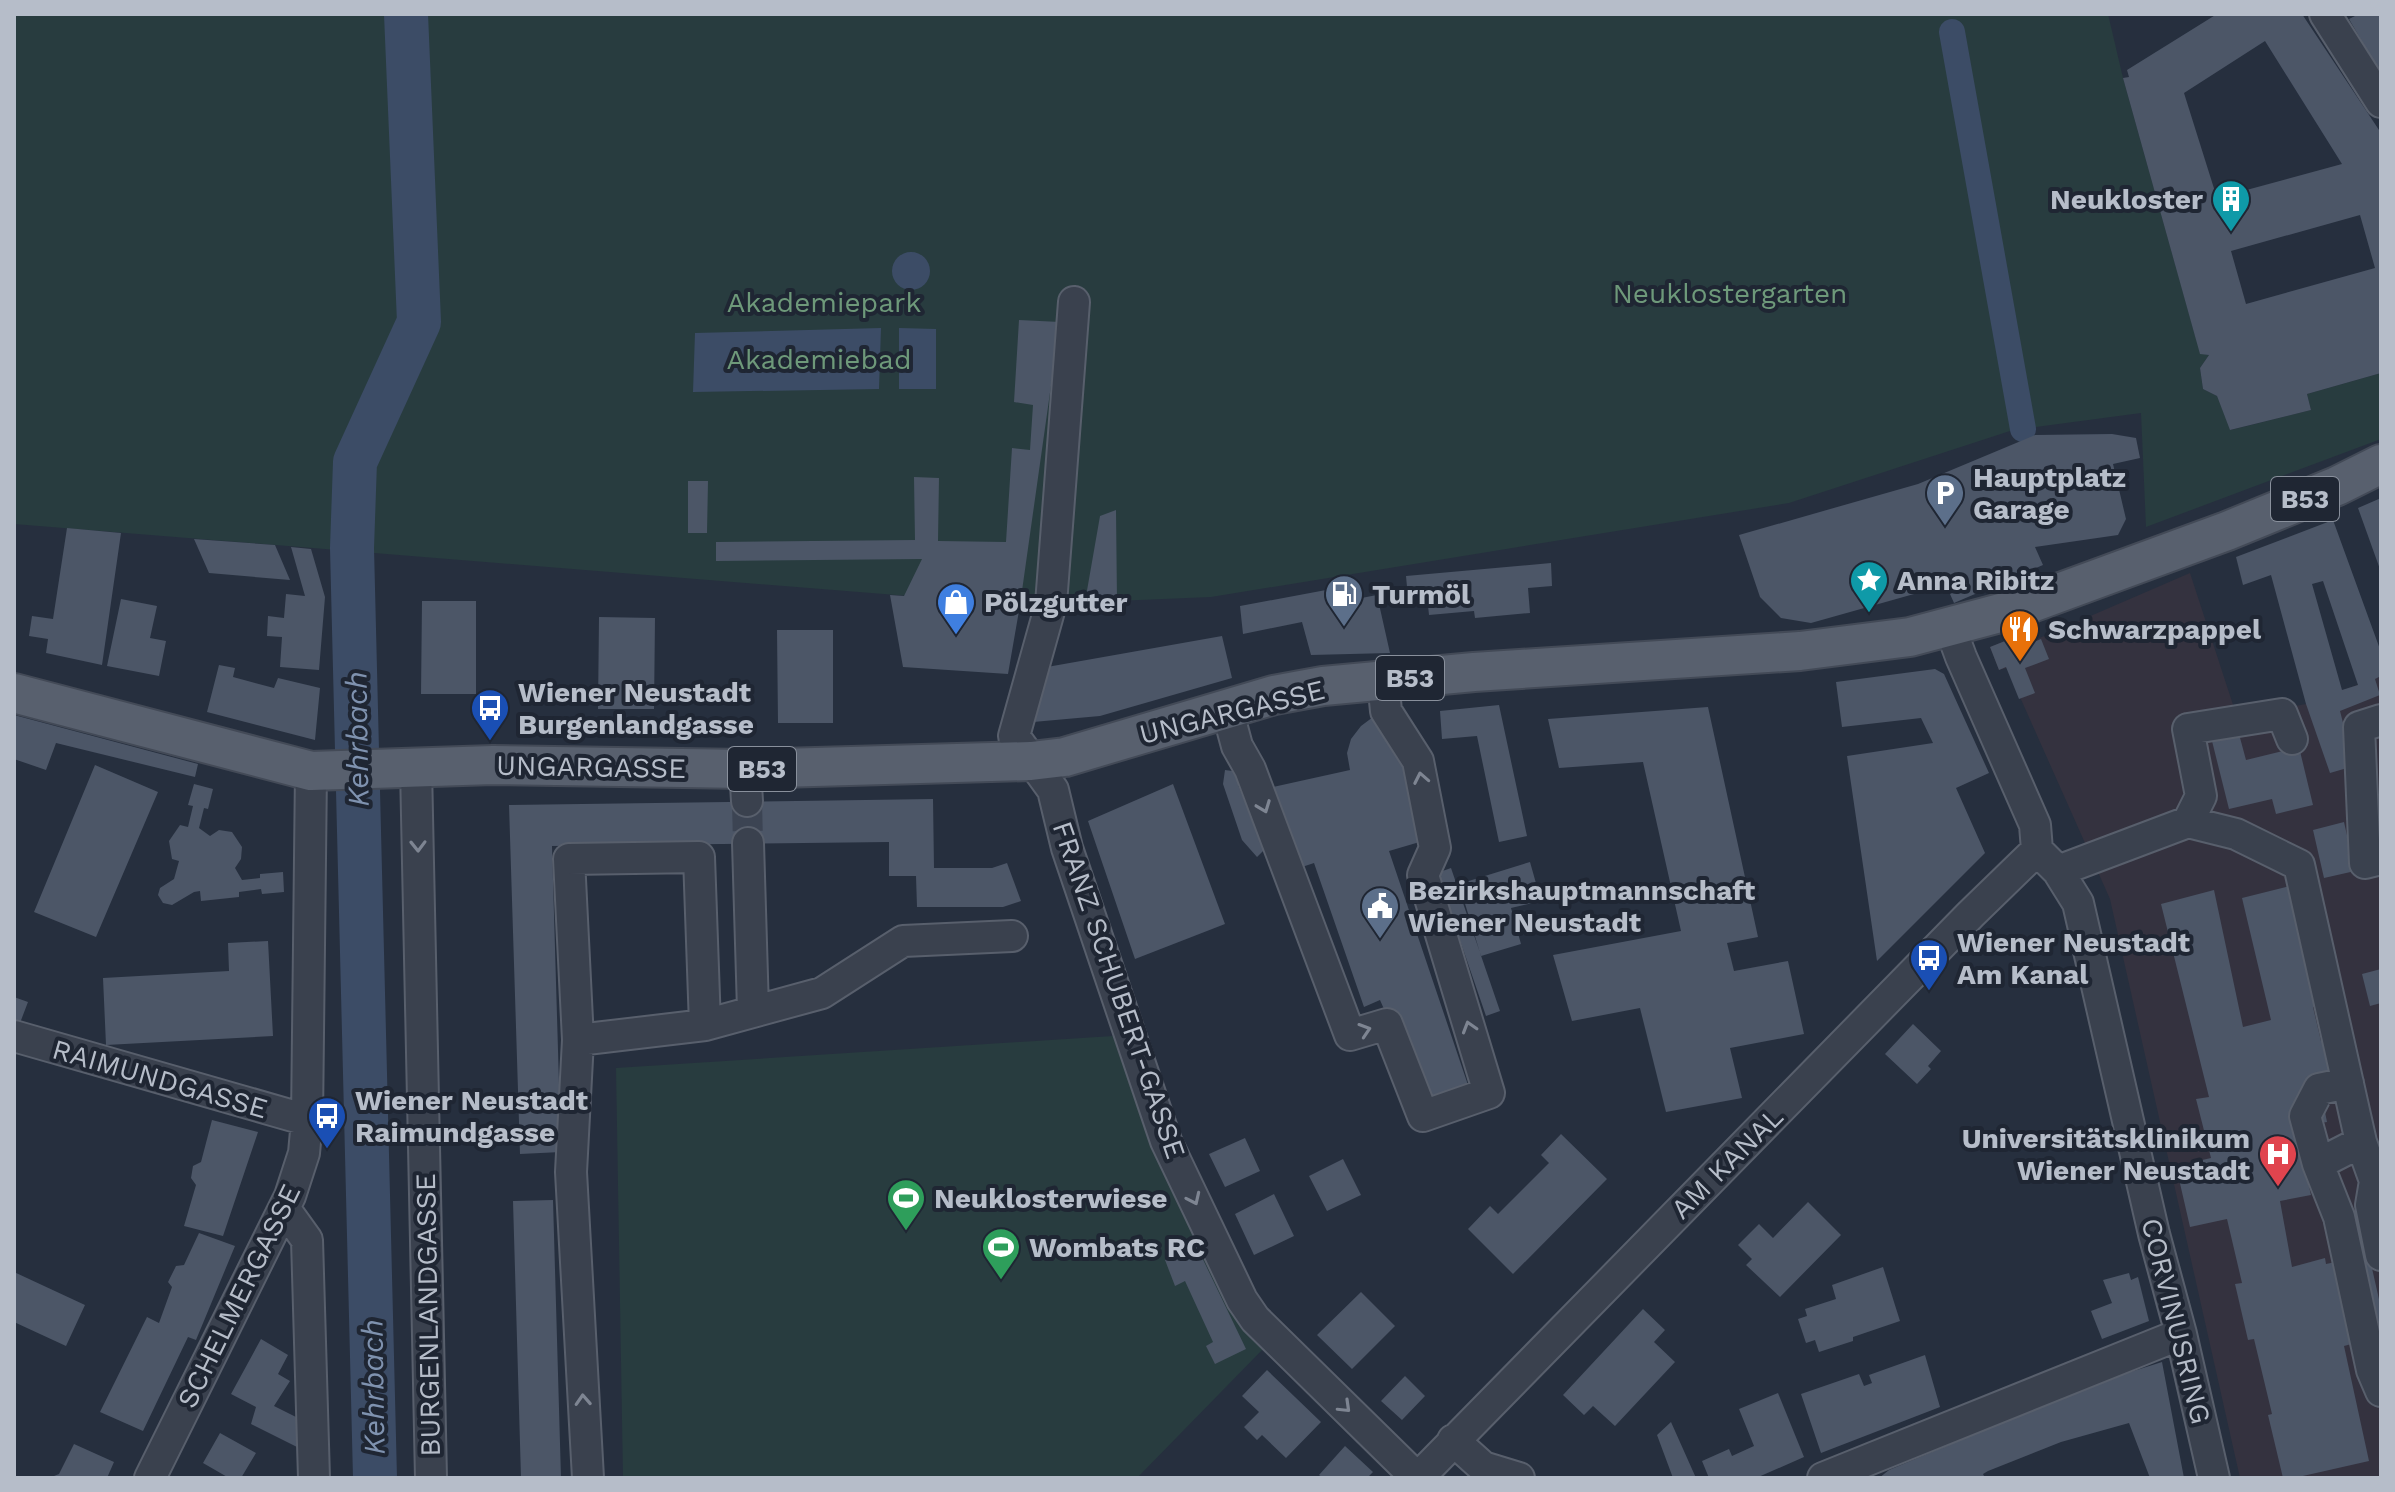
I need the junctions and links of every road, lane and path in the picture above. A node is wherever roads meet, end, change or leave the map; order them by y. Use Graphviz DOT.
graph roads {
  1 [pos="2325,14"];
  2 [pos="2381,102"];
  3 [pos="1074,302"];
  4 [pos="2381,464"];
  5 [pos="1950,627"];
  6 [pos="1383,680"];
  7 [pos="14,693"];
  8 [pos="1227,709"];
  9 [pos="2381,720"];
  10 [pos="2292,739"];
  11 [pos="1031,761"];
  12 [pos="416,768"];
  13 [pos="341,771"];
  14 [pos="2188,822"];
  15 [pos="748,843"];
  16 [pos="2381,859"];
  17 [pos="2048,861"];
  18 [pos="1012,936"];
  19 [pos="753,1010"];
  20 [pos="705,1025"];
  21 [pos="14,1036"];
  22 [pos="578,1040"];
  23 [pos="2348,1083"];
  24 [pos="307,1120"];
  25 [pos="2361,1142"];
  26 [pos="2318,1164"];
  27 [pos="2371,1205"];
  28 [pos="284,1208"];
  29 [pos="2339,1217"];
  30 [pos="2381,1255"];
  31 [pos="2181,1334"];
  32 [pos="2381,1391"];
  33 [pos="1453,1440"];
  34 [pos="150,1478"];
  35 [pos="314,1478"];
  36 [pos="431,1478"];
  37 [pos="588,1478"];
  38 [pos="1418,1478"];
  39 [pos="1519,1478"];
  40 [pos="1823,1478"];
  41 [pos="2214,1478"];
  1 -- 2 [label="street"];
  3 -- 11 [label="street, FRANZ SCHUBERT-GASSE"];
  4 -- 5 [label="main road, UNGARGASSE / B53"];
  5 -- 6 [label="main road, UNGARGASSE / B53"];
  5 -- 17 [label="street, CORVINUSRING"];
  6 -- 8 [label="main road, UNGARGASSE / B53"];
  8 -- 6 [label="street, one-way"];
  7 -- 13 [label="main road, B53"];
  8 -- 11 [label="main road, UNGARGASSE / B53"];
  9 -- 16 [label="street"];
  10 -- 14 [label="street"];
  11 -- 12 [label="main road, UNGARGASSE / B53"];
  11 -- 38 [label="street, FRANZ SCHUBERT-GASSE, one-way"];
  12 -- 13 [label="main road, UNGARGASSE / B53"];
  12 -- 36 [label="street, BURGENLANDGASSE, one-way"];
  13 -- 24 [label="street, SCHELMERGASSE"];
  14 -- 17 [label="street"];
  14 -- 23 [label="street"];
  15 -- 19 [label="street"];
  17 -- 31 [label="street, CORVINUSRING"];
  17 -- 33 [label="street, AM KANAL"];
  18 -- 19 [label="street"];
  19 -- 20 [label="street"];
  20 -- 22 [label="street"];
  20 -- 22 [label="street"];
  21 -- 24 [label="street, RAIMUNDGASSE"];
  37 -- 22 [label="street, one-way"];
  23 -- 25 [label="street"];
  23 -- 26 [label="street"];
  24 -- 28 [label="street, SCHELMERGASSE"];
  25 -- 26 [label="street"];
  25 -- 27 [label="street"];
  26 -- 29 [label="street"];
  27 -- 29 [label="street"];
  27 -- 30 [label="street"];
  28 -- 34 [label="street, SCHELMERGASSE"];
  28 -- 35 [label="street"];
  29 -- 32 [label="street"];
  31 -- 40 [label="street"];
  31 -- 41 [label="street, CORVINUSRING"];
  33 -- 38 [label="street, AM KANAL"];
  33 -- 39 [label="street"];
}
